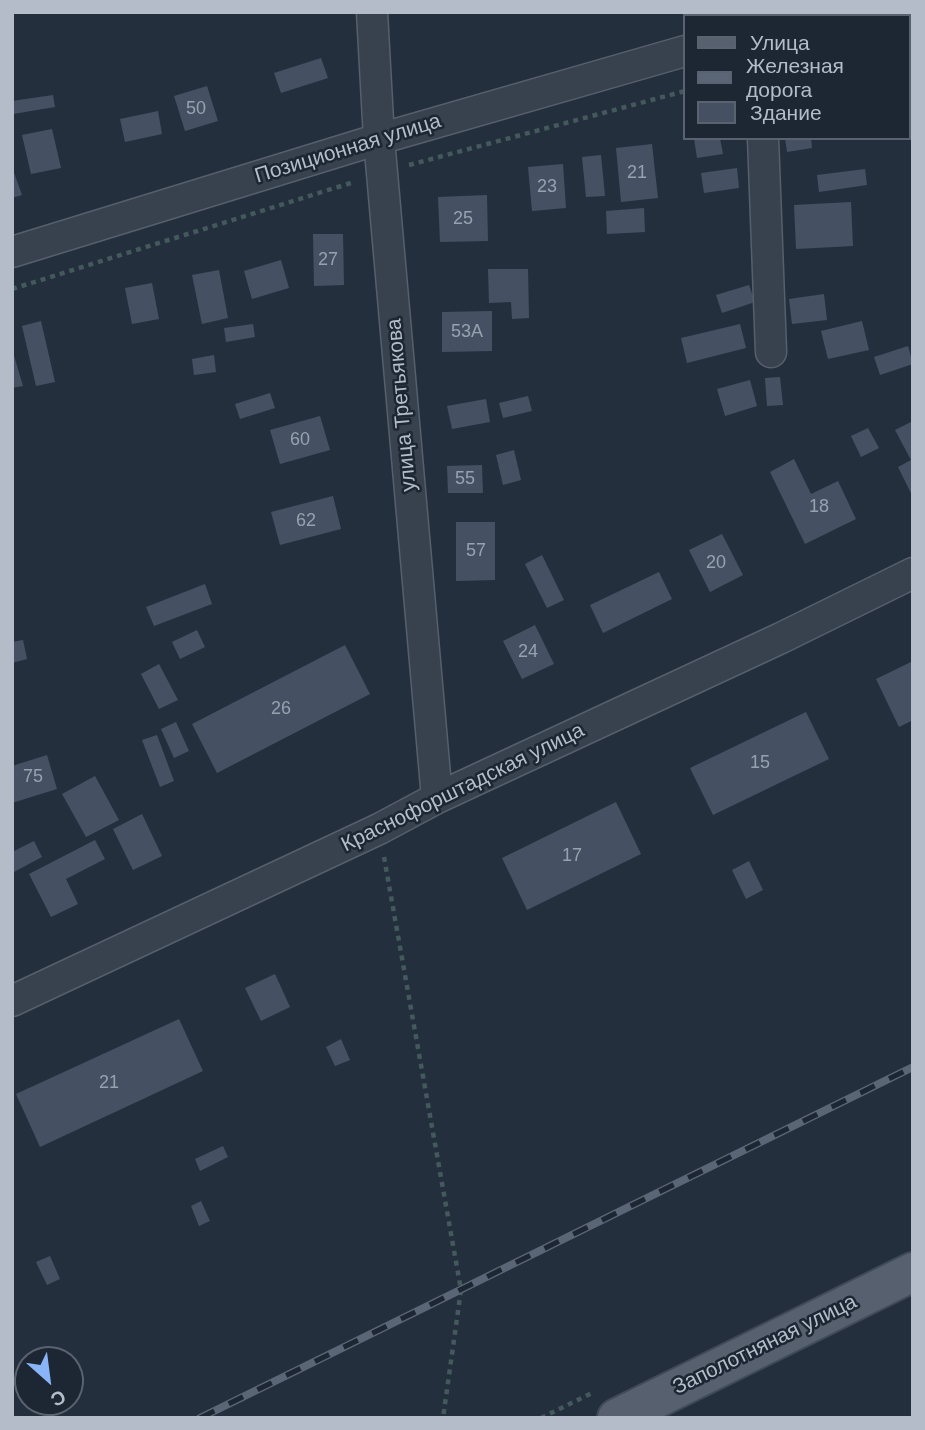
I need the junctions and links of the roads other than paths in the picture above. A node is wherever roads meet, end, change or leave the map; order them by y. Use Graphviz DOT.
graph roads {
  1 [pos="372,12"];
  2 [pos="684,51"];
  3 [pos="379,139"];
  4 [pos="763,140"];
  5 [pos="12,252"];
  6 [pos="771,352"];
  7 [pos="913,573"];
  8 [pos="437,798"];
  9 [pos="12,1001"];
  10 [pos="913,1272"];
  11 [pos="617,1418"];
  1 -- 3 [label="street, улица Третьякова"];
  2 -- 3 [label="street, Позиционная улица"];
  3 -- 5 [label="street, Позиционная улица"];
  3 -- 8 [label="street, улица Третьякова"];
  4 -- 6 [label="street"];
  7 -- 8 [label="street, Краснофорштадская улица"];
  8 -- 9 [label="street, Краснофорштадская улица"];
  10 -- 11 [label="main road, Заполотняная улица"];
}
